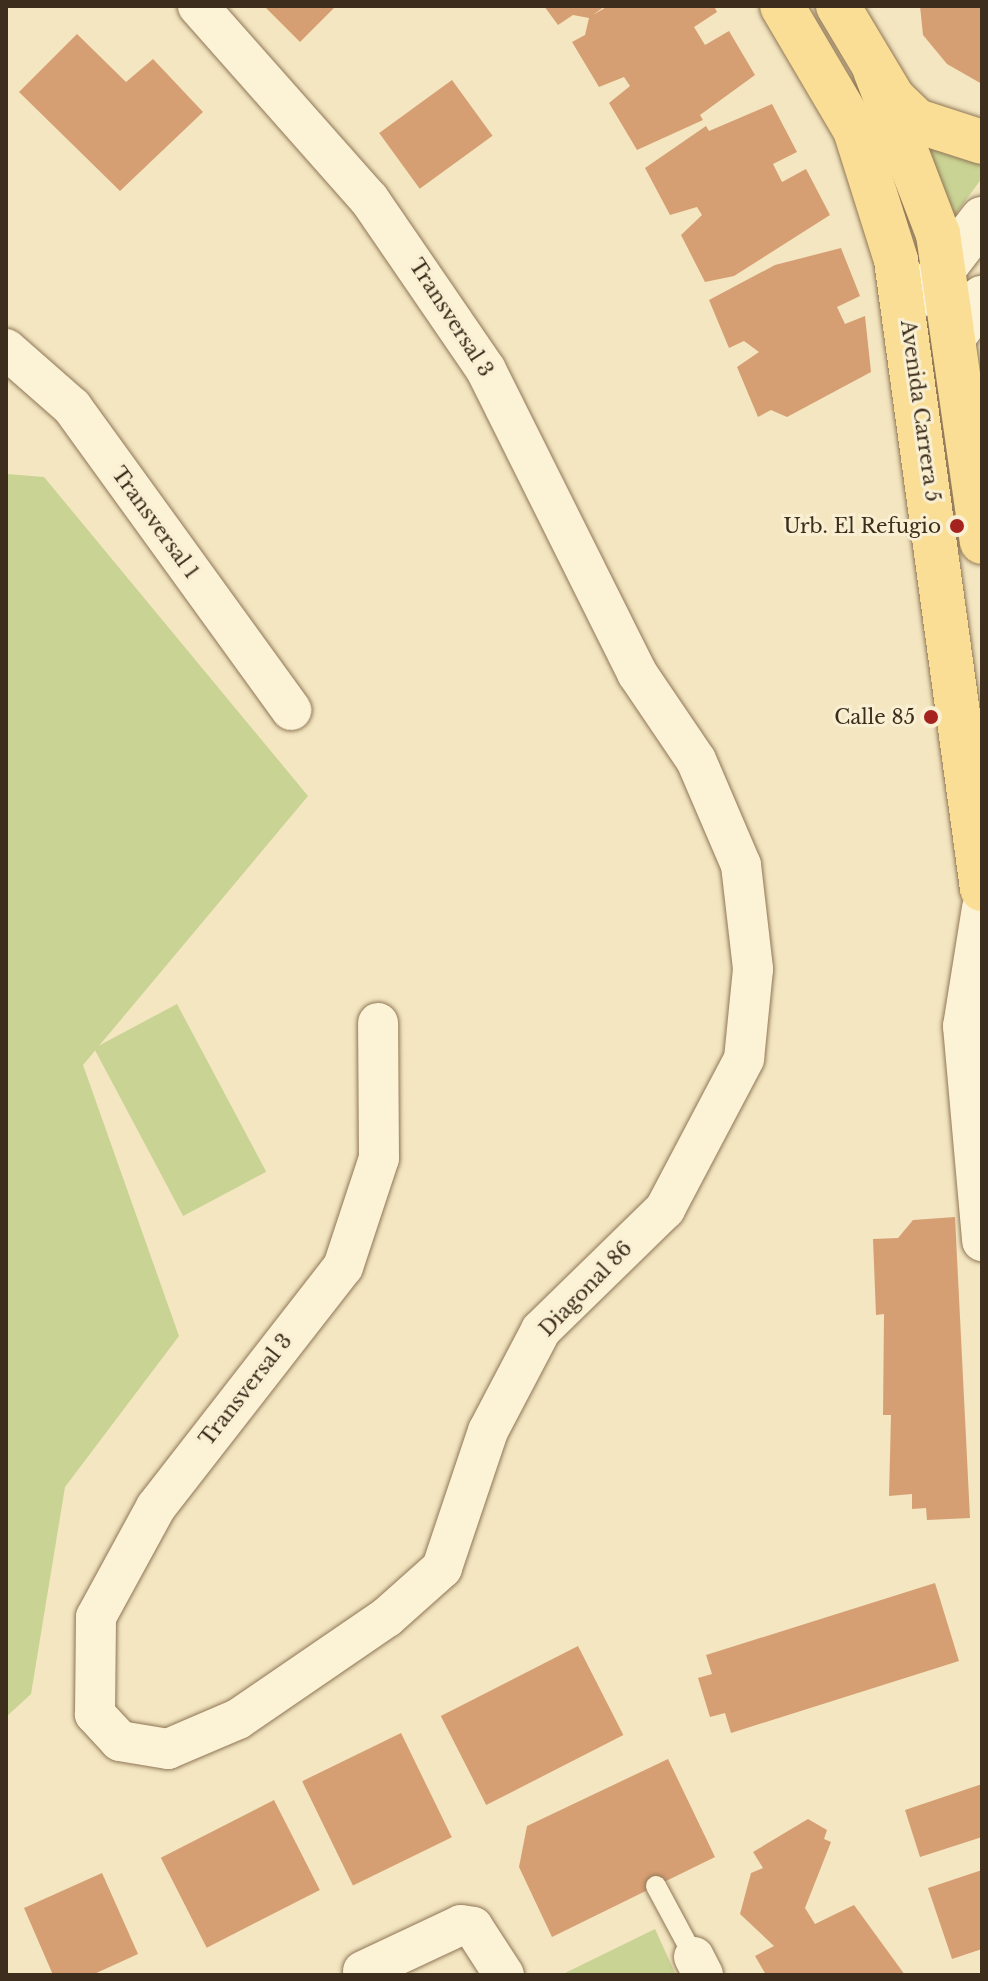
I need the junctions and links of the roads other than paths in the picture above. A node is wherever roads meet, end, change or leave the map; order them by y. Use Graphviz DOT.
graph roads {
  1 [pos="198,6"];
  2 [pos="782,6"];
  3 [pos="838,6"];
  4 [pos="875,70"];
  5 [pos="982,142"];
  6 [pos="982,219"];
  7 [pos="944,269"];
  8 [pos="982,298"];
  9 [pos="908,314"];
  10 [pos="955,335"];
  11 [pos="6,349"];
  12 [pos="978,490"];
  13 [pos="982,542"];
  14 [pos="637,673"];
  15 [pos="291,710"];
  16 [pos="982,889"];
  17 [pos="982,908"];
  18 [pos="378,1023"];
  19 [pos="982,1241"];
  20 [pos="120,1741"];
  21 [pos="656,1886"];
  22 [pos="698,1966"];
  23 [pos="363,1971"];
  24 [pos="504,1975"];
  1 -- 14 [label="street, Transversal 3"];
  2 -- 9 [label="main road, Avenida Carrera 5"];
  3 -- 4 [label="main road"];
  4 -- 5 [label="main road"];
  4 -- 7 [label="main road"];
  6 -- 7 [label="main road"];
  7 -- 9 [label="main road"];
  7 -- 10 [label="main road"];
  8 -- 10 [label="main road"];
  9 -- 16 [label="main road, Avenida Carrera 5"];
  10 -- 12 [label="main road"];
  11 -- 15 [label="street, Transversal 1"];
  12 -- 13 [label="main road"];
  14 -- 20 [label="street, Diagonal 86"];
  17 -- 19 [label="street"];
  18 -- 20 [label="street, Transversal 3"];
  21 -- 22 [label="lane"];
  23 -- 24 [label="street"];
}
